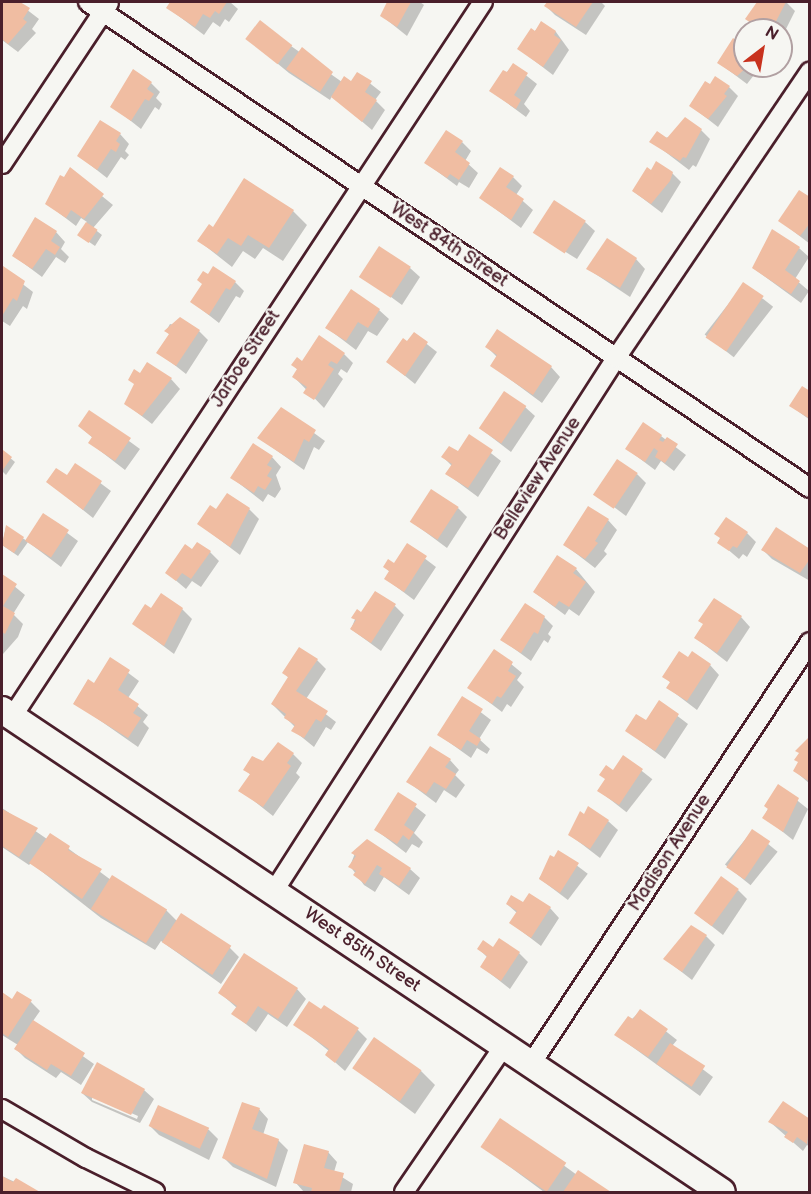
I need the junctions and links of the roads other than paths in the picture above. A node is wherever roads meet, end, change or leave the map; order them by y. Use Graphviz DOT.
graph roads {
  1 [pos="483,2"];
  2 [pos="101,5"];
  3 [pos="810,72"];
  4 [pos="2,164"];
  5 [pos="360,185"];
  6 [pos="616,358"];
  7 [pos="810,488"];
  8 [pos="810,642"];
  9 [pos="7,713"];
  10 [pos="274,891"];
  11 [pos="504,1046"];
  12 [pos="531,1064"];
  13 [pos="2,1109"];
  14 [pos="156,1192"];
  15 [pos="404,1192"];
  16 [pos="722,1192"];
  1 -- 5 [label="street, Jarboe Street"];
  2 -- 4 [label="street"];
  2 -- 5 [label="street, West 84th Street"];
  3 -- 6 [label="street, Belleview Avenue"];
  5 -- 6 [label="street, West 84th Street"];
  5 -- 9 [label="street, Jarboe Street"];
  6 -- 7 [label="street, West 84th Street"];
  6 -- 10 [label="street, Belleview Avenue"];
  8 -- 12 [label="street, Madison Avenue"];
  9 -- 10 [label="main road, West 85th Street"];
  10 -- 11 [label="main road, West 85th Street"];
  11 -- 12 [label="main road, West 85th Street"];
  11 -- 15 [label="street"];
  12 -- 16 [label="main road, West 85th Street"];
  13 -- 14 [label="street"];
}
